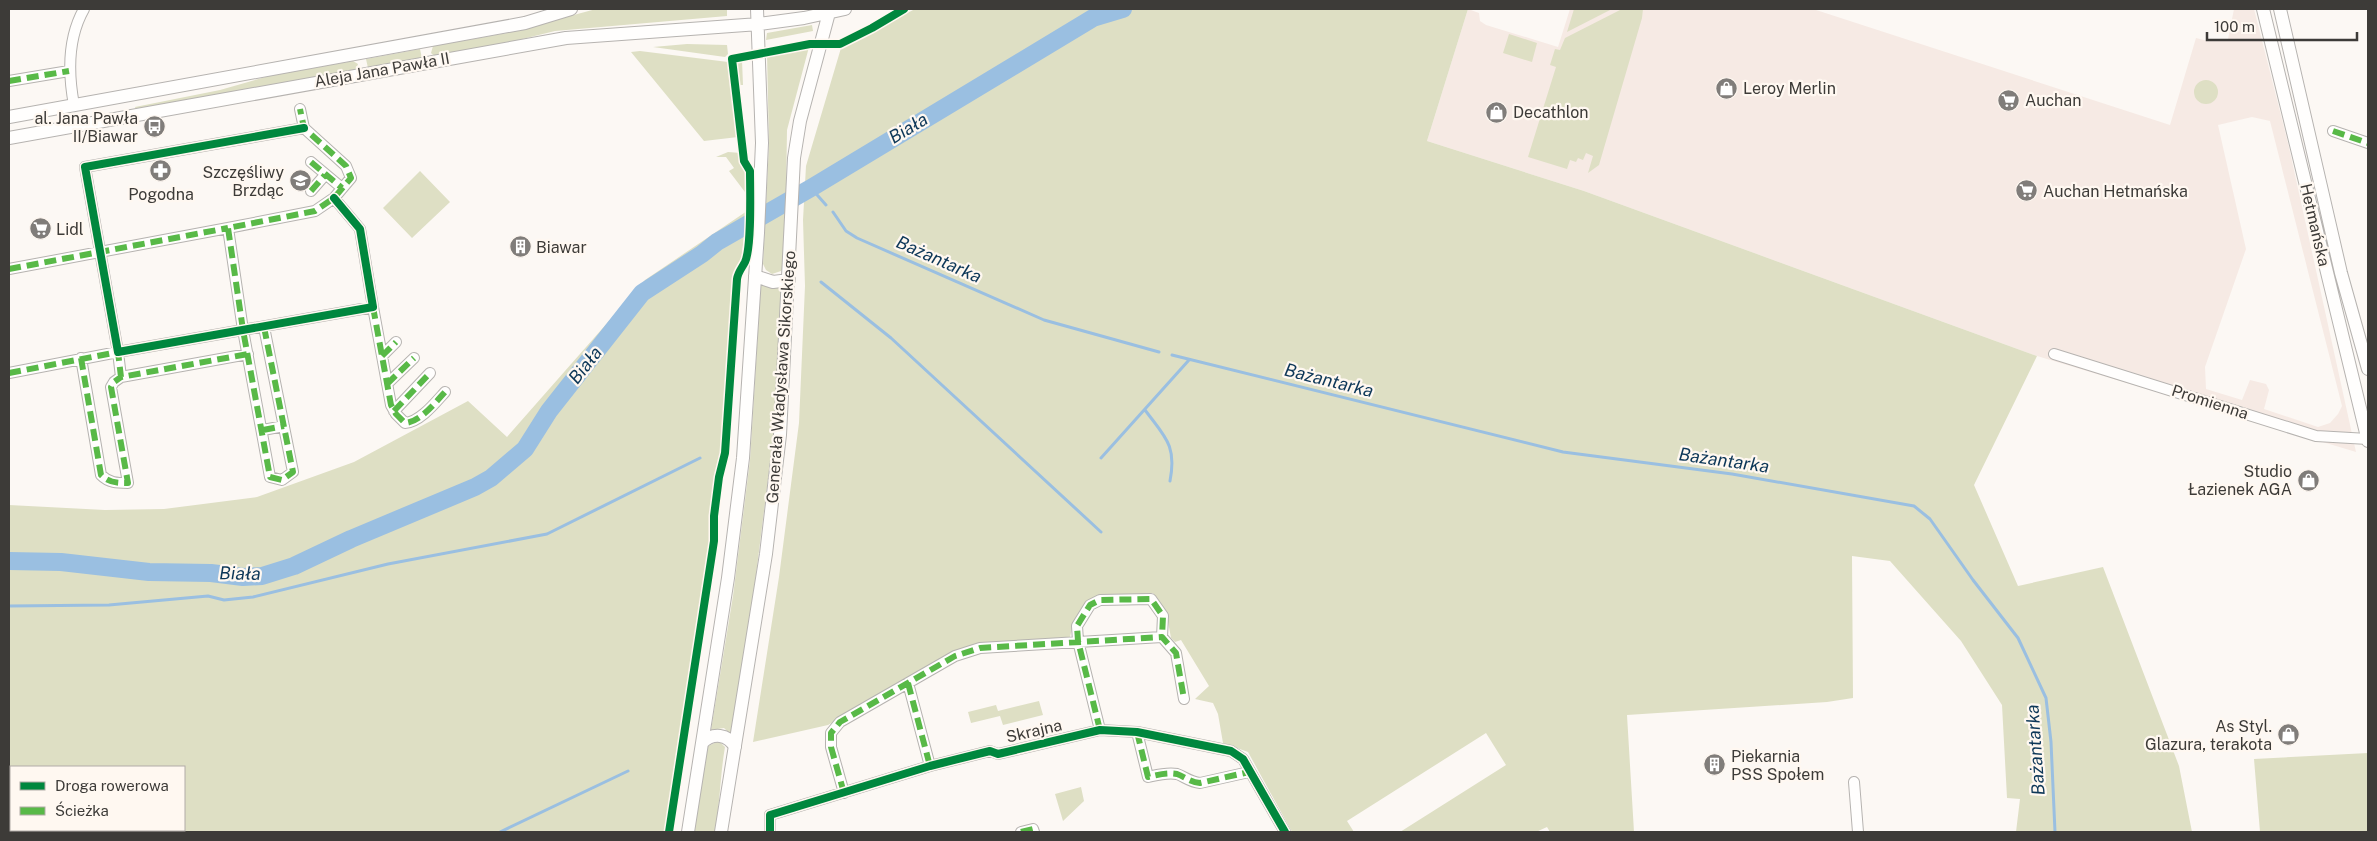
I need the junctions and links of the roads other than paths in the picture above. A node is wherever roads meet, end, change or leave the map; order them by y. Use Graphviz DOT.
graph roads {
  1 [pos="84,9"];
  2 [pos="571,9"];
  3 [pos="757,9"];
  4 [pos="845,9"];
  5 [pos="2263,9"];
  6 [pos="2280,9"];
  7 [pos="830,11"];
  8 [pos="759,24"];
  9 [pos="69,71"];
  10 [pos="9,81"];
  11 [pos="128,96"];
  12 [pos="74,105"];
  13 [pos="300,109"];
  14 [pos="132,116"];
  15 [pos="9,117"];
  16 [pos="76,126"];
  17 [pos="304,128"];
  18 [pos="2333,131"];
  19 [pos="9,138"];
  20 [pos="2368,143"];
  21 [pos="311,162"];
  22 [pos="325,175"];
  23 [pos="342,188"];
  24 [pos="311,191"];
  25 [pos="334,198"];
  26 [pos="228,228"];
  27 [pos="101,251"];
  28 [pos="9,269"];
  29 [pos="755,276"];
  30 [pos="789,280"];
  31 [pos="373,307"];
  32 [pos="264,327"];
  33 [pos="243,330"];
  34 [pos="396,342"];
  35 [pos="118,352"];
  36 [pos="248,354"];
  37 [pos="2054,354"];
  38 [pos="382,356"];
  39 [pos="81,358"];
  40 [pos="414,358"];
  41 [pos="2368,369"];
  42 [pos="9,373"];
  43 [pos="430,374"];
  44 [pos="121,377"];
  45 [pos="387,384"];
  46 [pos="445,392"];
  47 [pos="2362,394"];
  48 [pos="394,411"];
  49 [pos="284,426"];
  50 [pos="263,430"];
  51 [pos="2368,440"];
  52 [pos="1162,637"];
  53 [pos="1078,642"];
  54 [pos="908,683"];
  55 [pos="1184,699"];
  56 [pos="1100,730"];
  57 [pos="1137,732"];
  58 [pos="702,743"];
  59 [pos="735,748"];
  60 [pos="930,766"];
  61 [pos="1249,772"];
  62 [pos="1854,782"];
  63 [pos="844,793"];
  64 [pos="688,832"];
  65 [pos="721,832"];
  66 [pos="770,832"];
  67 [pos="1021,832"];
  68 [pos="1034,832"];
  69 [pos="1283,832"];
  70 [pos="1858,832"];
  1 -- 9 [label="street"];
  2 -- 11 [label="main road, Aleja Jana Pawła II"];
  3 -- 8 [label="main road, Generała Władysława Sikorskiego"];
  4 -- 7 [label="main road"];
  5 -- 47 [label="main road, Hetmańska"];
  6 -- 41 [label="main road, Hetmańska"];
  7 -- 8 [label="main road, Aleja Jana Pawła II"];
  7 -- 30 [label="main road, Generała Władysława Sikorskiego"];
  8 -- 14 [label="main road, Aleja Jana Pawła II"];
  8 -- 29 [label="main road, Generała Władysława Sikorskiego"];
  9 -- 10 [label="street"];
  9 -- 12 [label="street"];
  11 -- 12 [label="main road, Aleja Jana Pawła II"];
  11 -- 14 [label="main road"];
  12 -- 15 [label="main road, Aleja Jana Pawła II"];
  12 -- 16 [label="main road"];
  13 -- 17 [label="street"];
  14 -- 16 [label="main road, Aleja Jana Pawła II"];
  16 -- 19 [label="main road, Aleja Jana Pawła II"];
  17 -- 23 [label="street"];
  17 -- 27 [label="street"];
  18 -- 20 [label="street"];
  21 -- 22 [label="street"];
  22 -- 23 [label="street"];
  22 -- 24 [label="street"];
  23 -- 25 [label="street"];
  25 -- 26 [label="street"];
  25 -- 31 [label="street"];
  26 -- 27 [label="street"];
  26 -- 33 [label="street"];
  27 -- 28 [label="street"];
  27 -- 35 [label="street"];
  29 -- 30 [label="main road"];
  29 -- 58 [label="main road, Generała Władysława Sikorskiego"];
  30 -- 59 [label="main road, Generała Władysława Sikorskiego"];
  31 -- 32 [label="street"];
  31 -- 38 [label="street"];
  32 -- 33 [label="street"];
  32 -- 49 [label="street"];
  33 -- 35 [label="street"];
  33 -- 36 [label="street"];
  34 -- 38 [label="street"];
  35 -- 39 [label="street"];
  35 -- 44 [label="street"];
  36 -- 44 [label="street"];
  36 -- 50 [label="street"];
  37 -- 51 [label="street, Promienna"];
  38 -- 45 [label="street"];
  39 -- 42 [label="street"];
  39 -- 44 [label="street"];
  40 -- 45 [label="street"];
  43 -- 48 [label="street"];
  45 -- 48 [label="street"];
  46 -- 48 [label="street"];
  47 -- 51 [label="main road, Hetmańska"];
  49 -- 50 [label="street"];
  49 -- 50 [label="street"];
  52 -- 53 [label="street"];
  52 -- 53 [label="street"];
  52 -- 55 [label="street"];
  53 -- 54 [label="street"];
  53 -- 56 [label="street"];
  54 -- 60 [label="street"];
  54 -- 63 [label="street"];
  56 -- 57 [label="street, Skrajna"];
  56 -- 60 [label="street, Skrajna"];
  57 -- 61 [label="street, Skrajna"];
  57 -- 61 [label="street"];
  58 -- 59 [label="main road"];
  58 -- 64 [label="main road, Generała Władysława Sikorskiego"];
  59 -- 65 [label="main road, Generała Władysława Sikorskiego"];
  60 -- 63 [label="street, Skrajna"];
  61 -- 69 [label="street, Skrajna"];
  62 -- 70 [label="street"];
  63 -- 66 [label="street, Skrajna"];
  67 -- 68 [label="street"];
}
